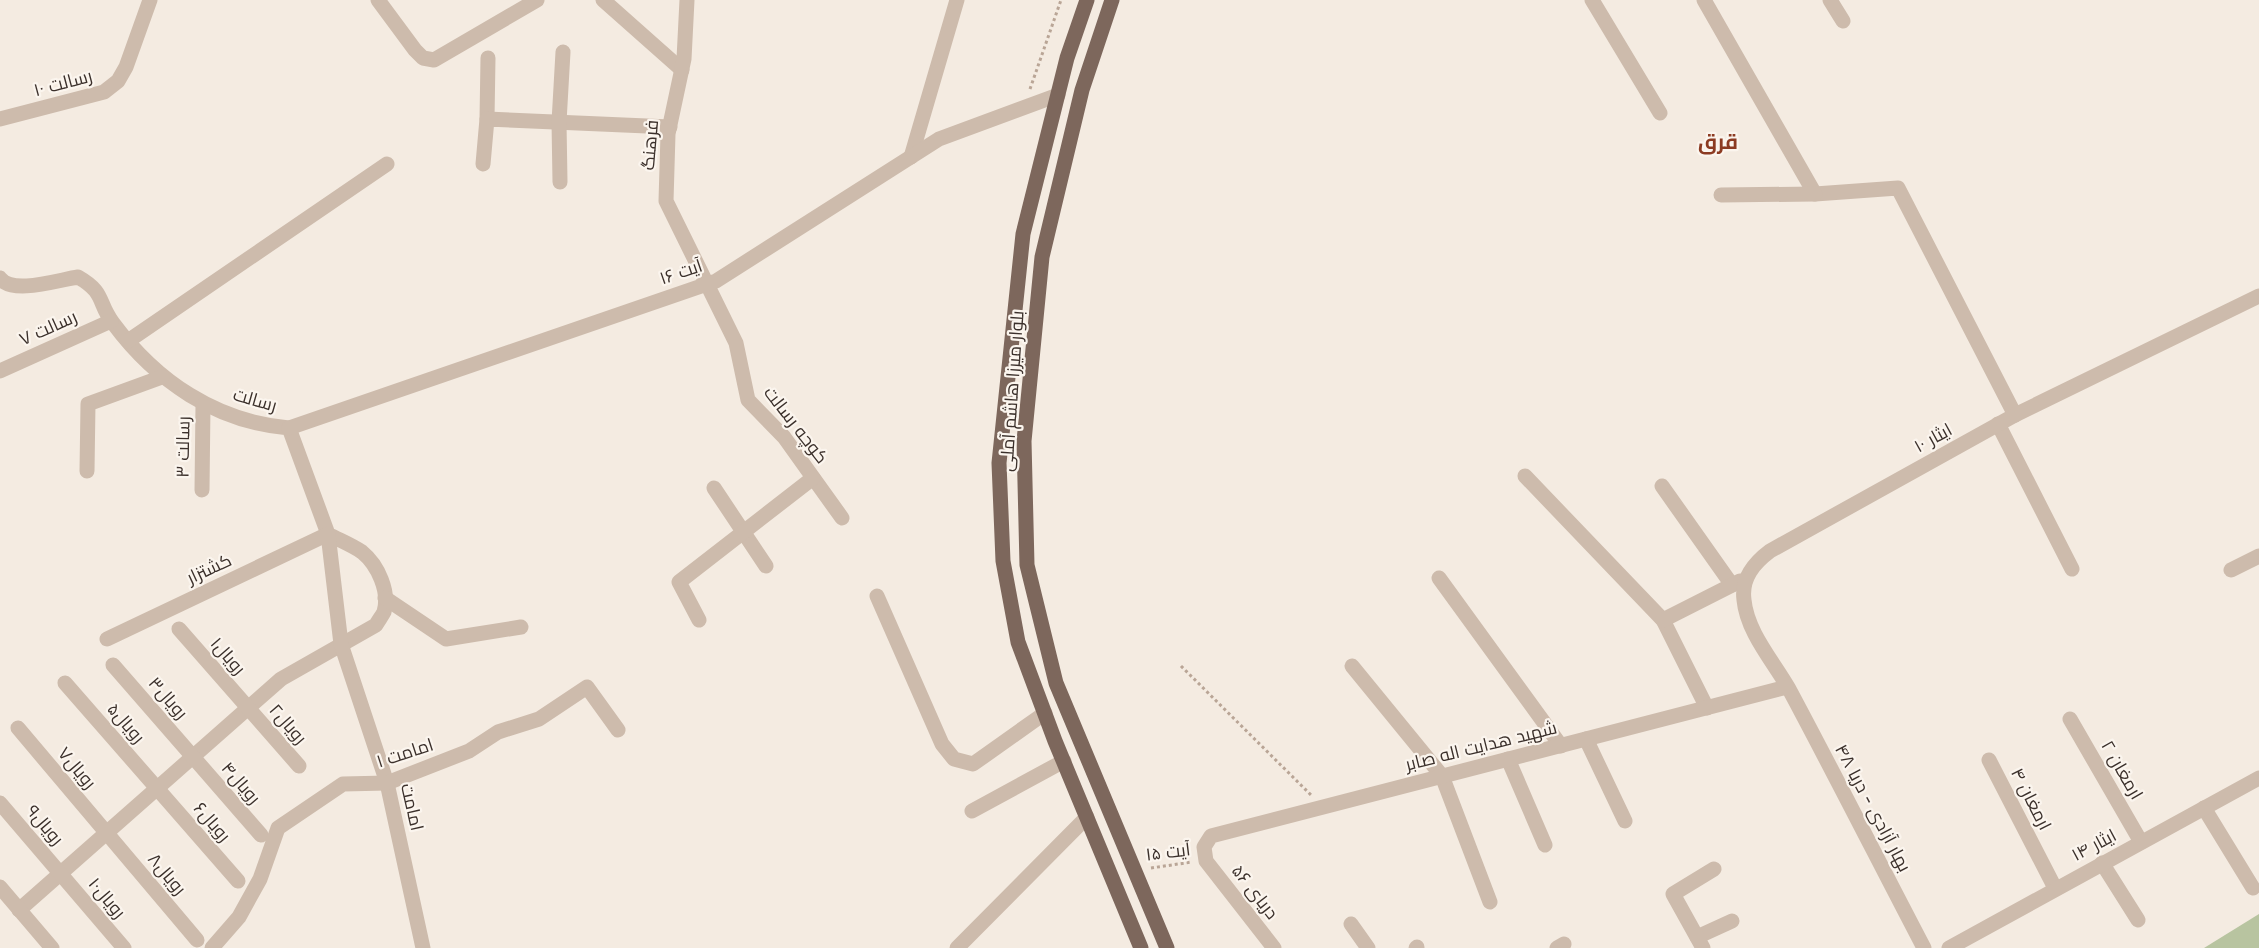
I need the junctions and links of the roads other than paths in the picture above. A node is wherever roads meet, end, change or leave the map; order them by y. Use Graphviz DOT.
graph roads {
  1 [pos="150,0"];
  2 [pos="378,0"];
  3 [pos="537,0"];
  4 [pos="603,0"];
  5 [pos="687,0"];
  6 [pos="957,0"];
  7 [pos="1087,0"];
  8 [pos="1112,0"];
  9 [pos="1593,0"];
  10 [pos="1704,0"];
  11 [pos="1830,0"];
  12 [pos="1843,21"];
  13 [pos="562,52"];
  14 [pos="488,58"];
  15 [pos="682,70"];
  16 [pos="1058,95"];
  17 [pos="1660,113"];
  18 [pos="0,119"];
  19 [pos="487,119"];
  20 [pos="560,122"];
  21 [pos="670,127"];
  22 [pos="911,157"];
  23 [pos="387,164"];
  24 [pos="483,164"];
  25 [pos="560,182"];
  26 [pos="1815,194"];
  27 [pos="1721,195"];
  28 [pos="0,278"];
  29 [pos="707,284"];
  30 [pos="2259,296"];
  31 [pos="111,321"];
  32 [pos="128,341"];
  33 [pos="0,371"];
  34 [pos="162,377"];
  35 [pos="203,405"];
  36 [pos="2015,415"];
  37 [pos="1998,424"];
  38 [pos="289,428"];
  39 [pos="87,471"];
  40 [pos="1525,476"];
  41 [pos="813,478"];
  42 [pos="1662,486"];
  43 [pos="714,488"];
  44 [pos="202,490"];
  45 [pos="842,518"];
  46 [pos="743,532"];
  47 [pos="328,534"];
  48 [pos="2259,556"];
  49 [pos="766,566"];
  50 [pos="2072,569"];
  51 [pos="2231,570"];
  52 [pos="1439,578"];
  53 [pos="1739,582"];
  54 [pos="877,596"];
  55 [pos="385,598"];
  56 [pos="699,620"];
  57 [pos="1663,620"];
  58 [pos="521,627"];
  59 [pos="179,629"];
  60 [pos="107,639"];
  61 [pos="341,644"];
  62 [pos="113,665"];
  63 [pos="1352,666"];
  64 [pos="65,683"];
  65 [pos="1787,687"];
  66 [pos="248,708"];
  67 [pos="1707,708"];
  68 [pos="1045,713"];
  69 [pos="2070,718"];
  70 [pos="18,728"];
  71 [pos="618,730"];
  72 [pos="1586,739"];
  73 [pos="1561,746"];
  74 [pos="193,757"];
  75 [pos="1508,759"];
  76 [pos="1989,760"];
  77 [pos="1064,761"];
  78 [pos="299,766"];
  79 [pos="1442,776"];
  80 [pos="2259,778"];
  81 [pos="387,783"];
  82 [pos="157,788"];
  83 [pos="0,803"];
  84 [pos="2204,808"];
  85 [pos="972,811"];
  86 [pos="1087,818"];
  87 [pos="1625,822"];
  88 [pos="106,833"];
  89 [pos="261,835"];
  90 [pos="1123,841"];
  91 [pos="2141,842"];
  92 [pos="1099,845"];
  93 [pos="1545,845"];
  94 [pos="1206,861"];
  95 [pos="2102,863"];
  96 [pos="1714,870"];
  97 [pos="60,873"];
  98 [pos="1136,873"];
  99 [pos="238,881"];
  100 [pos="1114,884"];
  101 [pos="0,887"];
  102 [pos="2055,888"];
  103 [pos="2253,888"];
  104 [pos="1490,902"];
  105 [pos="20,910"];
  106 [pos="1732,921"];
  107 [pos="2138,921"];
  108 [pos="1351,924"];
  109 [pos="197,940"];
  110 [pos="1700,943"];
  111 [pos="52,948"];
  112 [pos="124,948"];
  113 [pos="212,948"];
  114 [pos="423,948"];
  115 [pos="957,948"];
  116 [pos="1141,948"];
  117 [pos="1167,948"];
  118 [pos="1274,948"];
  119 [pos="1368,948"];
  120 [pos="1924,948"];
  121 [pos="1949,948"];
  1 -- 18 [label="street, رسالت ۱۰"];
  2 -- 3 [label="street"];
  4 -- 15 [label="street"];
  5 -- 15 [label="street, فرهنگ"];
  6 -- 22 [label="street"];
  7 -- 16 [label="main road, بلوار میرزا هاشم آملی"];
  8 -- 90 [label="main road, بلوار میرزا هاشم آملی"];
  9 -- 17 [label="street"];
  10 -- 26 [label="street"];
  11 -- 12 [label="street"];
  13 -- 20 [label="street"];
  14 -- 19 [label="street"];
  15 -- 21 [label="street, فرهنگ"];
  16 -- 22 [label="street, آیت ۱۶"];
  16 -- 68 [label="main road, بلوار میرزا هاشم آملی"];
  19 -- 20 [label="street"];
  19 -- 24 [label="street"];
  20 -- 21 [label="street"];
  20 -- 25 [label="street"];
  21 -- 29 [label="street, فرهنگ"];
  22 -- 29 [label="street, آیت ۱۶"];
  23 -- 32 [label="street"];
  26 -- 27 [label="street"];
  26 -- 36 [label="street"];
  28 -- 31 [label="street, رسالت"];
  29 -- 38 [label="street, آیت ۱۶"];
  29 -- 41 [label="street, کوچه رسالت"];
  30 -- 36 [label="street, ایثار ۱۰"];
  31 -- 32 [label="street, رسالت"];
  31 -- 33 [label="street, رسالت ۷"];
  32 -- 34 [label="street, رسالت"];
  34 -- 35 [label="street, رسالت"];
  34 -- 39 [label="street"];
  35 -- 38 [label="street, رسالت"];
  35 -- 44 [label="street, رسالت ۳"];
  36 -- 37 [label="street, ایثار ۱۰"];
  37 -- 50 [label="street"];
  37 -- 53 [label="street, ایثار ۱۰"];
  38 -- 47 [label="street, رسالت"];
  40 -- 57 [label="street"];
  41 -- 45 [label="street, کوچه رسالت"];
  41 -- 46 [label="street"];
  42 -- 53 [label="street"];
  43 -- 46 [label="street"];
  46 -- 49 [label="street"];
  46 -- 56 [label="street"];
  47 -- 55 [label="street"];
  47 -- 60 [label="street, کشتزار"];
  47 -- 61 [label="street, رسالت"];
  48 -- 51 [label="street"];
  52 -- 73 [label="street"];
  53 -- 57 [label="street"];
  53 -- 65 [label="street"];
  54 -- 68 [label="street"];
  55 -- 58 [label="street"];
  55 -- 61 [label="street"];
  57 -- 67 [label="street"];
  59 -- 66 [label="street, رویال۱"];
  61 -- 66 [label="street"];
  61 -- 81 [label="street, امامت"];
  62 -- 74 [label="street, رویال۳"];
  63 -- 79 [label="street"];
  64 -- 82 [label="street, رویال۵"];
  65 -- 67 [label="street, شهید هدایت اله صابر"];
  65 -- 120 [label="street, بهار آزادی - دریا ۴۸"];
  66 -- 74 [label="street"];
  66 -- 78 [label="street, رویال۲"];
  67 -- 72 [label="street, شهید هدایت اله صابر"];
  68 -- 77 [label="main road, بلوار میرزا هاشم آملی"];
  69 -- 91 [label="street, ارمغان ۲"];
  70 -- 88 [label="street, رویال۷"];
  71 -- 81 [label="street, امامت ۱"];
  72 -- 73 [label="street, شهید هدایت اله صابر"];
  72 -- 87 [label="street"];
  73 -- 75 [label="street, شهید هدایت اله صابر"];
  74 -- 82 [label="street"];
  74 -- 89 [label="street, رویال۴"];
  75 -- 79 [label="street, شهید هدایت اله صابر"];
  75 -- 93 [label="street"];
  76 -- 102 [label="street, ارمغان ۴"];
  77 -- 85 [label="street"];
  77 -- 86 [label="main road, بلوار میرزا هاشم آملی"];
  79 -- 94 [label="street, شهید هدایت اله صابر"];
  79 -- 104 [label="street"];
  80 -- 84 [label="street, ایثار ۱۴"];
  81 -- 113 [label="street, امامت ۱"];
  81 -- 114 [label="street, امامت"];
  82 -- 88 [label="street"];
  82 -- 99 [label="street, رویال۶"];
  83 -- 97 [label="street, رویال۹"];
  84 -- 91 [label="street, ایثار ۱۴"];
  84 -- 103 [label="street"];
  86 -- 92 [label="main road, بلوار میرزا هاشم آملی"];
  86 -- 115 [label="street"];
  88 -- 97 [label="street"];
  88 -- 109 [label="street, رویال۸"];
  90 -- 92 [label="main road"];
  90 -- 98 [label="main road, بلوار میرزا هاشم آملی"];
  91 -- 95 [label="street, ایثار ۱۴"];
  92 -- 100 [label="main road, بلوار میرزا هاشم آملی"];
  94 -- 118 [label="street, دریای ۵۶"];
  95 -- 102 [label="street, ایثار ۱۴"];
  95 -- 107 [label="street"];
  96 -- 110 [label="street"];
  97 -- 105 [label="street"];
  97 -- 112 [label="street, رویال۱۰"];
  98 -- 100 [label="main road"];
  98 -- 117 [label="main road, بلوار میرزا هاشم آملی"];
  100 -- 116 [label="main road, بلوار میرزا هاشم آملی"];
  101 -- 105 [label="street"];
  102 -- 121 [label="street, ایثار ۱۴"];
  105 -- 111 [label="street"];
  106 -- 110 [label="street"];
  108 -- 119 [label="street"];
}
